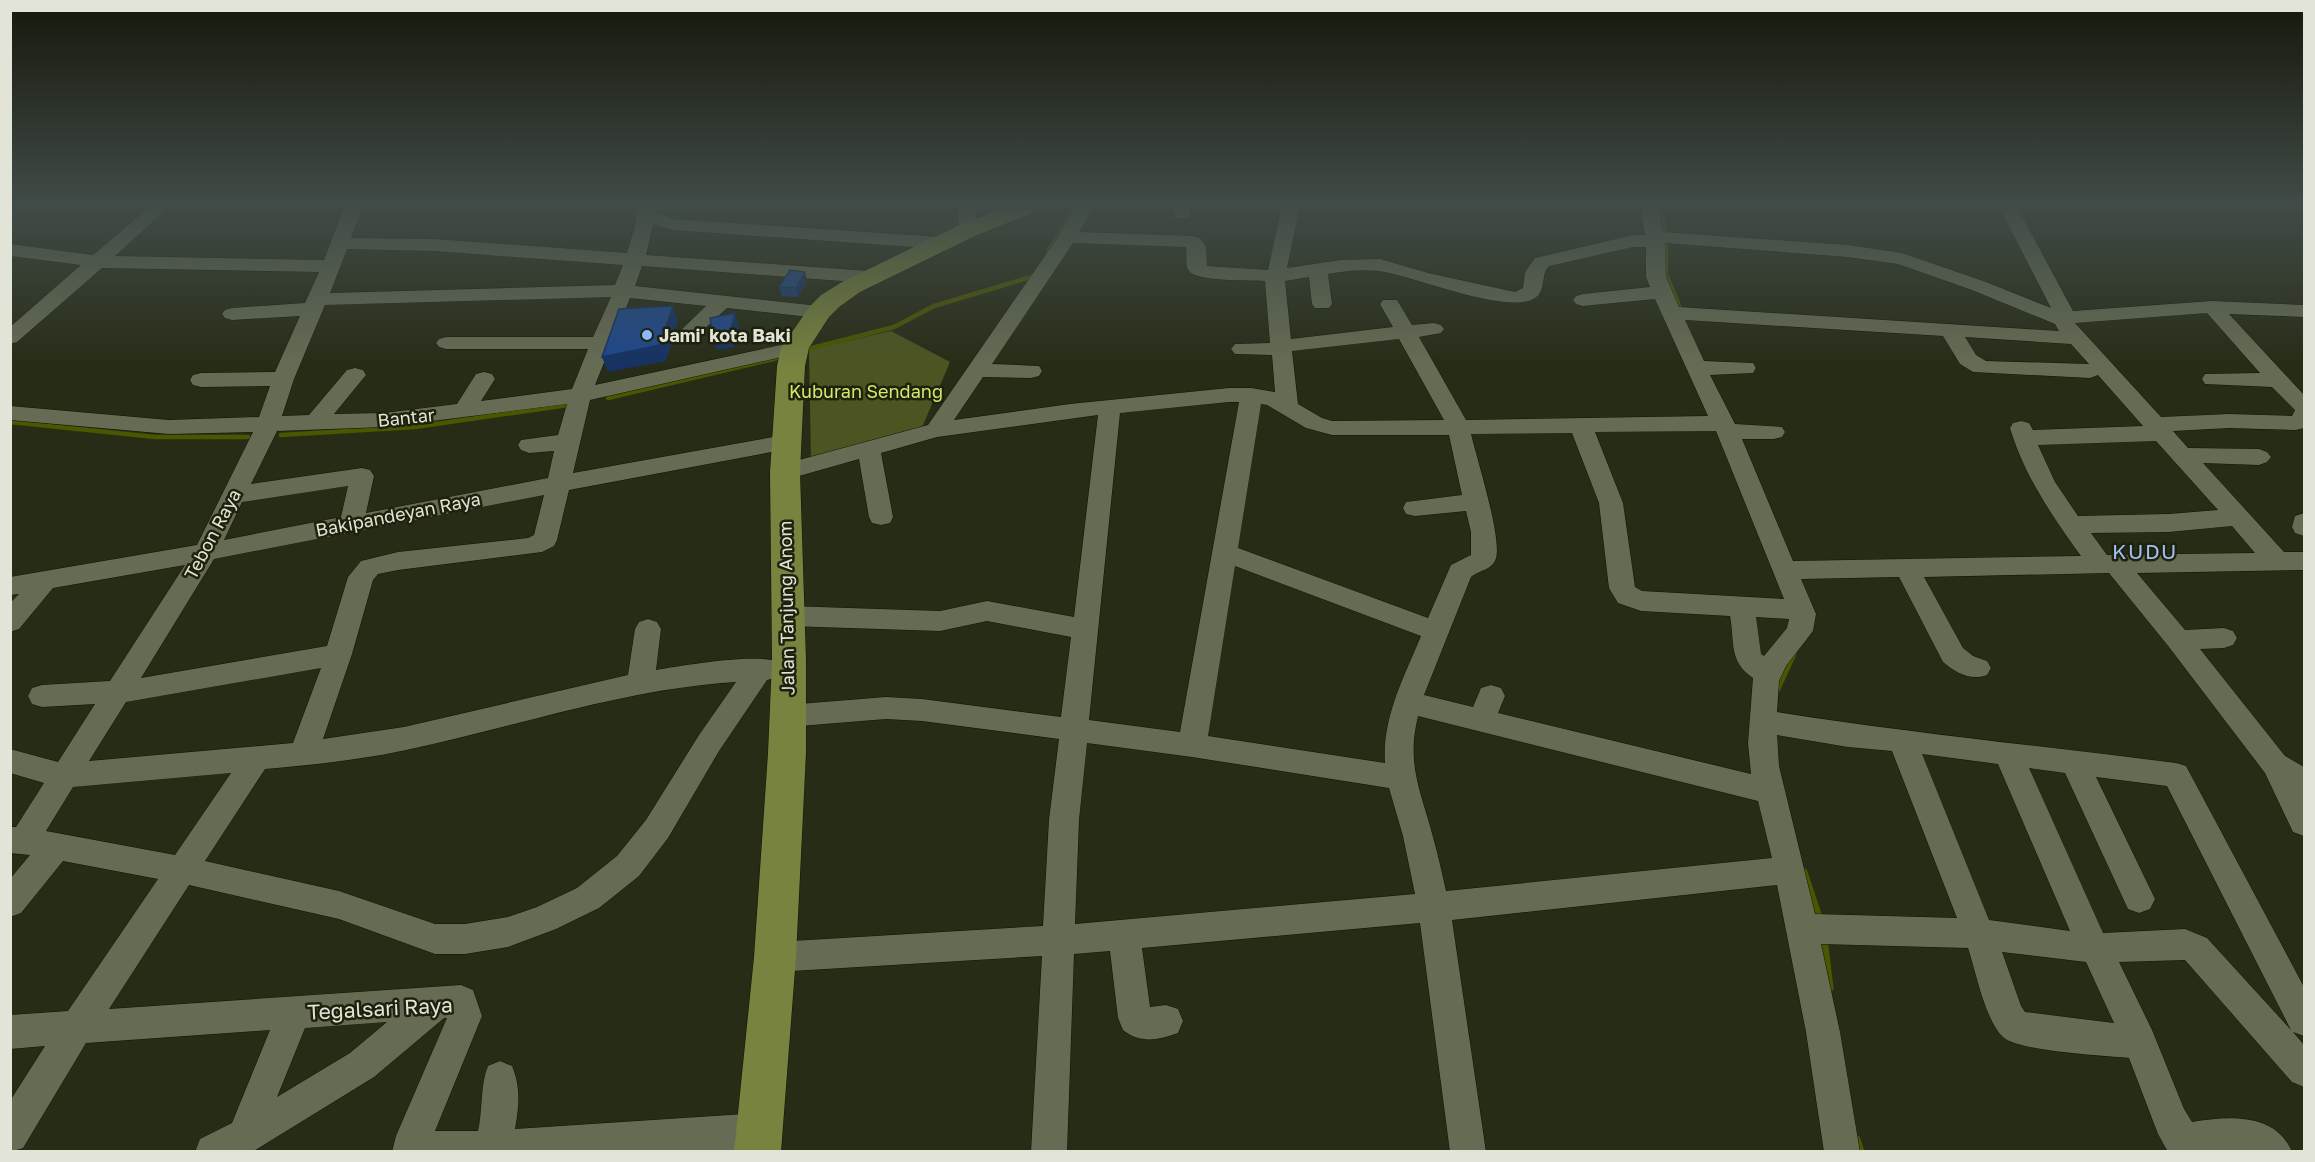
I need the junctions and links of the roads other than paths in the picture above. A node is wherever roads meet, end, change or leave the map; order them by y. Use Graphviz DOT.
graph roads {
  1 [pos="78,259"];
  2 [pos="102,259"];
  3 [pos="333,259"];
  4 [pos="634,259"];
  5 [pos="650,259"];
  6 [pos="899,259"];
  7 [pos="1053,259"];
  8 [pos="1195,259"];
  9 [pos="1279,259"];
  10 [pos="1554,259"];
  11 [pos="1658,259"];
  12 [pos="1903,259"];
  13 [pos="2034,259"];
  14 [pos="99,262"];
  15 [pos="331,266"];
  16 [pos="1318,270"];
  17 [pos="1276,276"];
  18 [pos="868,277"];
  19 [pos="621,291"];
  20 [pos="1662,292"];
  21 [pos="1583,300"];
  22 [pos="722,302"];
  23 [pos="315,304"];
  24 [pos="1322,304"];
  25 [pos="1390,304"];
  26 [pos="2212,307"];
  27 [pos="2304,311"];
  28 [pos="819,312"];
  29 [pos="232,314"];
  30 [pos="1679,314"];
  31 [pos="2067,325"];
  32 [pos="1434,329"];
  33 [pos="1949,329"];
  34 [pos="1405,333"];
  35 [pos="12,335"];
  36 [pos="686,335"];
  37 [pos="446,343"];
  38 [pos="600,343"];
  39 [pos="795,348"];
  40 [pos="1283,348"];
  41 [pos="1242,349"];
  42 [pos="1704,368"];
  43 [pos="1745,368"];
  44 [pos="977,370"];
  45 [pos="1031,371"];
  46 [pos="2090,371"];
  47 [pos="355,375"];
  48 [pos="283,379"];
  49 [pos="2213,379"];
  50 [pos="201,380"];
  51 [pos="484,380"];
  52 [pos="2278,380"];
  53 [pos="1251,395"];
  54 [pos="580,398"];
  55 [pos="1287,406"];
  56 [pos="2304,406"];
  57 [pos="1110,407"];
  58 [pos="463,411"];
  59 [pos="10,413"];
  60 [pos="2304,414"];
  61 [pos="315,423"];
  62 [pos="1580,424"];
  63 [pos="1458,426"];
  64 [pos="266,429"];
  65 [pos="1730,429"];
  66 [pos="2159,429"];
  67 [pos="936,430"];
  68 [pos="1774,432"];
  69 [pos="568,442"];
  70 [pos="529,445"];
  71 [pos="869,449"];
  72 [pos="2181,455"];
  73 [pos="2259,457"];
  74 [pos="785,458"];
  75 [pos="558,483"];
  76 [pos="234,495"];
  77 [pos="1474,502"];
  78 [pos="1415,508"];
  79 [pos="881,517"];
  80 [pos="2237,517"];
  81 [pos="2304,522"];
  82 [pos="352,523"];
  83 [pos="2072,525"];
  84 [pos="2304,527"];
  85 [pos="206,552"];
  86 [pos="1226,553"];
  87 [pos="2304,561"];
  88 [pos="2278,562"];
  89 [pos="2108,565"];
  90 [pos="1907,569"];
  91 [pos="1792,570"];
  92 [pos="44,581"];
  93 [pos="10,586"];
  94 [pos="1741,606"];
  95 [pos="1802,610"];
  96 [pos="788,616"];
  97 [pos="10,622"];
  98 [pos="648,629"];
  99 [pos="1084,629"];
  100 [pos="1437,631"];
  101 [pos="2224,638"];
  102 [pos="2178,640"];
  103 [pos="339,654"];
  104 [pos="1977,668"];
  105 [pos="774,669"];
  106 [pos="1768,673"];
  107 [pos="641,683"];
  108 [pos="117,692"];
  109 [pos="42,696"];
  110 [pos="1407,702"];
  111 [pos="787,716"];
  112 [pos="1771,722"];
  113 [pos="1073,729"];
  114 [pos="1902,740"];
  115 [pos="1192,745"];
  116 [pos="2008,753"];
  117 [pos="303,754"];
  118 [pos="257,758"];
  119 [pos="10,761"];
  120 [pos="2074,761"];
  121 [pos="2276,765"];
  122 [pos="64,776"];
  123 [pos="1400,778"];
  124 [pos="2304,779"];
  125 [pos="1769,791"];
  126 [pos="2304,823"];
  127 [pos="17,840"];
  128 [pos="56,846"];
  129 [pos="182,870"];
  130 [pos="1790,870"];
  131 [pos="2139,899"];
  132 [pos="10,903"];
  133 [pos="1434,907"];
  134 [pos="1815,929"];
  135 [pos="1977,929"];
  136 [pos="1124,934"];
  137 [pos="1060,940"];
  138 [pos="2092,942"];
  139 [pos="775,957"];
  140 [pos="439,1000"];
  141 [pos="294,1013"];
  142 [pos="2304,1020"];
  143 [pos="1166,1021"];
  144 [pos="77,1027"];
  145 [pos="10,1032"];
  146 [pos="2140,1042"];
  147 [pos="2304,1070"];
  148 [pos="500,1078"];
  149 [pos="10,1135"];
  150 [pos="244,1136"];
  151 [pos="758,1141"];
  152 [pos="2186,1146"];
  153 [pos="492,1149"];
  154 [pos="409,1150"];
  155 [pos="213,1152"];
  156 [pos="1049,1152"];
  157 [pos="1468,1152"];
  158 [pos="1842,1152"];
  159 [pos="2274,1152"];
  1 -- 14 [label="street"];
  2 -- 14 [label="street"];
  3 -- 15 [label="street, Tebon Raya"];
  4 -- 19 [label="street"];
  5 -- 18 [label="street"];
  6 -- 18 [label="main road, Jalan Tanjung Anom"];
  7 -- 44 [label="street"];
  8 -- 17 [label="street"];
  9 -- 17 [label="street"];
  10 -- 16 [label="street"];
  11 -- 20 [label="street"];
  12 -- 31 [label="street"];
  13 -- 31 [label="street"];
  14 -- 15 [label="street"];
  14 -- 35 [label="street"];
  15 -- 23 [label="street, Tebon Raya"];
  16 -- 17 [label="street"];
  16 -- 24 [label="street"];
  17 -- 40 [label="street"];
  18 -- 28 [label="main road, Jalan Tanjung Anom"];
  19 -- 22 [label="street"];
  19 -- 23 [label="street"];
  19 -- 38 [label="street"];
  20 -- 21 [label="street"];
  20 -- 30 [label="street"];
  22 -- 28 [label="street"];
  22 -- 36 [label="street"];
  23 -- 29 [label="street"];
  23 -- 48 [label="street, Tebon Raya"];
  25 -- 34 [label="street"];
  26 -- 27 [label="street"];
  26 -- 31 [label="street"];
  26 -- 52 [label="street"];
  28 -- 39 [label="main road, Jalan Tanjung Anom"];
  30 -- 33 [label="street"];
  30 -- 42 [label="street"];
  31 -- 33 [label="street"];
  31 -- 66 [label="street"];
  32 -- 34 [label="street"];
  33 -- 46 [label="street"];
  34 -- 40 [label="street"];
  34 -- 63 [label="street"];
  37 -- 38 [label="street"];
  38 -- 54 [label="street"];
  39 -- 54 [label="street, Bantar"];
  39 -- 74 [label="main road, Jalan Tanjung Anom"];
  40 -- 41 [label="street"];
  40 -- 55 [label="street"];
  42 -- 43 [label="street"];
  42 -- 65 [label="street"];
  44 -- 45 [label="street"];
  44 -- 67 [label="street"];
  47 -- 61 [label="street"];
  48 -- 50 [label="street"];
  48 -- 64 [label="street, Tebon Raya"];
  49 -- 52 [label="street"];
  51 -- 58 [label="street"];
  52 -- 56 [label="street"];
  53 -- 55 [label="street, Bakipandeyan Raya"];
  53 -- 57 [label="street, Bakipandeyan Raya"];
  53 -- 86 [label="street"];
  54 -- 58 [label="street, Bantar"];
  54 -- 69 [label="street"];
  55 -- 63 [label="street, Bakipandeyan Raya"];
  57 -- 67 [label="street, Bakipandeyan Raya"];
  57 -- 99 [label="street"];
  58 -- 61 [label="street, Bantar"];
  59 -- 64 [label="street, Bantar"];
  60 -- 66 [label="street"];
  61 -- 64 [label="street, Bantar"];
  62 -- 63 [label="street, Bakipandeyan Raya"];
  62 -- 65 [label="street, Bakipandeyan Raya"];
  62 -- 94 [label="street"];
  63 -- 77 [label="street"];
  64 -- 76 [label="street, Tebon Raya"];
  65 -- 68 [label="street, Bakipandeyan Raya"];
  65 -- 91 [label="street"];
  66 -- 72 [label="street"];
  66 -- 83 [label="street"];
  67 -- 71 [label="street, Bakipandeyan Raya"];
  69 -- 70 [label="street"];
  69 -- 75 [label="street"];
  71 -- 74 [label="street, Bakipandeyan Raya"];
  71 -- 79 [label="street"];
  72 -- 73 [label="street"];
  72 -- 80 [label="street"];
  74 -- 75 [label="street, Bakipandeyan Raya"];
  74 -- 96 [label="main road, Jalan Tanjung Anom"];
  75 -- 82 [label="street, Bakipandeyan Raya"];
  75 -- 103 [label="street"];
  76 -- 82 [label="street"];
  76 -- 85 [label="street, Tebon Raya"];
  77 -- 78 [label="street"];
  77 -- 100 [label="street"];
  80 -- 83 [label="street"];
  80 -- 88 [label="street"];
  81 -- 84 [label="street"];
  82 -- 85 [label="street, Bakipandeyan Raya"];
  83 -- 89 [label="street"];
  85 -- 92 [label="street, Bakipandeyan Raya"];
  85 -- 108 [label="street, Tebon Raya"];
  86 -- 100 [label="street"];
  86 -- 115 [label="street"];
  87 -- 88 [label="street"];
  88 -- 89 [label="street"];
  89 -- 90 [label="street"];
  89 -- 102 [label="street"];
  90 -- 91 [label="street"];
  90 -- 104 [label="street"];
  91 -- 95 [label="street"];
  92 -- 93 [label="street, Bakipandeyan Raya"];
  92 -- 97 [label="street"];
  94 -- 95 [label="street"];
  94 -- 106 [label="street"];
  95 -- 106 [label="street"];
  96 -- 99 [label="street"];
  96 -- 105 [label="main road, Jalan Tanjung Anom"];
  98 -- 107 [label="street"];
  99 -- 113 [label="street"];
  100 -- 110 [label="street"];
  101 -- 102 [label="street"];
  102 -- 121 [label="street"];
  103 -- 108 [label="street"];
  103 -- 117 [label="street"];
  105 -- 107 [label="street"];
  105 -- 111 [label="main road, Jalan Tanjung Anom"];
  105 -- 129 [label="street"];
  106 -- 112 [label="street"];
  107 -- 117 [label="street"];
  108 -- 109 [label="street"];
  108 -- 122 [label="street, Tebon Raya"];
  110 -- 123 [label="street"];
  110 -- 125 [label="street"];
  111 -- 113 [label="street"];
  111 -- 139 [label="main road, Jalan Tanjung Anom"];
  112 -- 114 [label="street"];
  112 -- 125 [label="street"];
  113 -- 115 [label="street"];
  113 -- 137 [label="street"];
  114 -- 116 [label="street"];
  114 -- 135 [label="street"];
  115 -- 123 [label="street"];
  116 -- 120 [label="street"];
  116 -- 138 [label="street"];
  117 -- 118 [label="street"];
  118 -- 122 [label="street"];
  118 -- 129 [label="street"];
  119 -- 122 [label="street"];
  120 -- 131 [label="street"];
  120 -- 142 [label="street"];
  121 -- 124 [label="street"];
  121 -- 126 [label="street"];
  122 -- 127 [label="street, Tebon Raya"];
  123 -- 133 [label="street"];
  125 -- 130 [label="street"];
  127 -- 128 [label="street"];
  128 -- 129 [label="street"];
  128 -- 132 [label="street"];
  129 -- 144 [label="street"];
  130 -- 133 [label="street"];
  130 -- 134 [label="street"];
  133 -- 136 [label="street"];
  133 -- 157 [label="street"];
  134 -- 135 [label="street"];
  134 -- 158 [label="street"];
  135 -- 138 [label="street"];
  135 -- 146 [label="street"];
  136 -- 137 [label="street"];
  136 -- 143 [label="street"];
  137 -- 139 [label="street"];
  137 -- 156 [label="street"];
  138 -- 146 [label="street"];
  138 -- 147 [label="street"];
  139 -- 151 [label="main road, Jalan Tanjung Anom"];
  140 -- 141 [label="street, Tegalsari Raya"];
  140 -- 150 [label="street"];
  140 -- 154 [label="street, Tegalsari Raya"];
  141 -- 144 [label="street, Tegalsari Raya"];
  141 -- 150 [label="street"];
  144 -- 145 [label="street, Tegalsari Raya"];
  144 -- 149 [label="street"];
  146 -- 152 [label="street"];
  148 -- 153 [label="street"];
  150 -- 155 [label="street"];
  151 -- 153 [label="street, Tegalsari Raya"];
  152 -- 159 [label="street"];
  153 -- 154 [label="street, Tegalsari Raya"];
}
